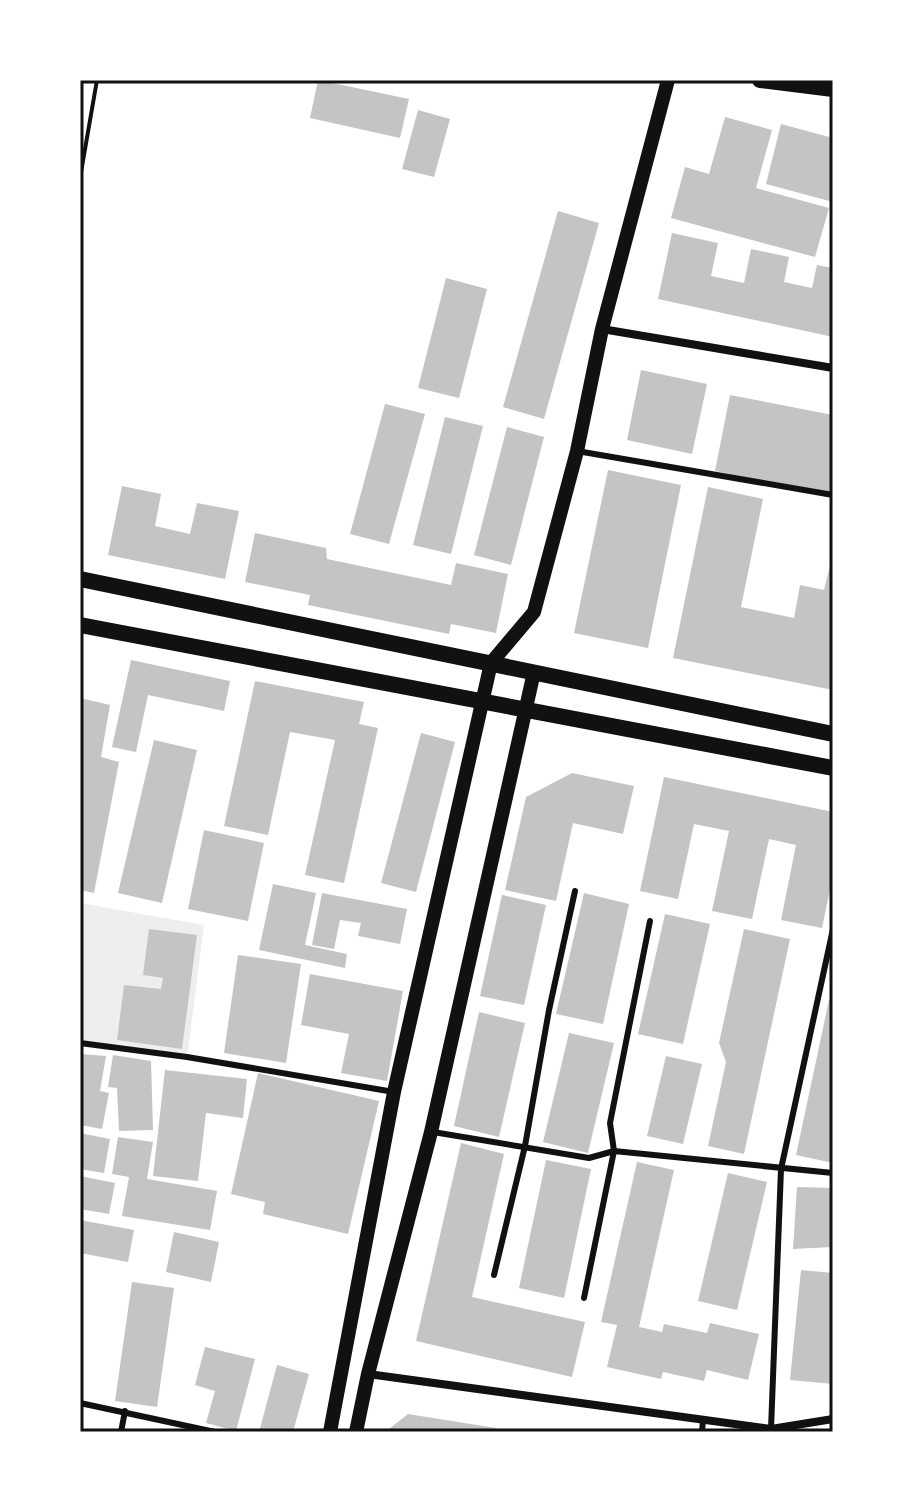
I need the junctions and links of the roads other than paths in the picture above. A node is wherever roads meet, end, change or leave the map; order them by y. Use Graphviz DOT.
graph roads {
  1 [pos="668,80"];
  2 [pos="760,80"];
  3 [pos="833,89"];
  4 [pos="602,329"];
  5 [pos="833,368"];
  6 [pos="577,451"];
  7 [pos="833,495"];
  8 [pos="80,579"];
  9 [pos="80,625"];
  10 [pos="491,663"];
  11 [pos="534,672"];
  12 [pos="481,702"];
  13 [pos="526,710"];
  14 [pos="833,734"];
  15 [pos="833,768"];
  16 [pos="575,891"];
  17 [pos="650,921"];
  18 [pos="833,929"];
  19 [pos="80,1043"];
  20 [pos="394,1092"];
  21 [pos="431,1132"];
  22 [pos="525,1146"];
  23 [pos="614,1151"];
  24 [pos="781,1169"];
  25 [pos="833,1173"];
  26 [pos="494,1275"];
  27 [pos="584,1298"];
  28 [pos="368,1374"];
  29 [pos="80,1403"];
  30 [pos="125,1411"];
  31 [pos="833,1419"];
  32 [pos="703,1420"];
  33 [pos="771,1429"];
  34 [pos="121,1432"];
  35 [pos="215,1432"];
  36 [pos="330,1432"];
  37 [pos="356,1432"];
  38 [pos="702,1432"];
  1 -- 4 [label="street"];
  2 -- 3 [label="main road"];
  4 -- 5 [label="street"];
  4 -- 6 [label="street"];
  6 -- 7 [label="lane"];
  6 -- 10 [label="street"];
  8 -- 10 [label="main road"];
  9 -- 12 [label="main road"];
  10 -- 11 [label="main road"];
  10 -- 12 [label="street"];
  11 -- 13 [label="street"];
  11 -- 14 [label="main road"];
  12 -- 13 [label="main road"];
  12 -- 20 [label="street"];
  13 -- 15 [label="main road"];
  13 -- 21 [label="street"];
  16 -- 22 [label="lane"];
  17 -- 23 [label="lane"];
  18 -- 24 [label="lane"];
  19 -- 20 [label="lane"];
  20 -- 36 [label="street"];
  21 -- 22 [label="lane"];
  21 -- 28 [label="street"];
  22 -- 23 [label="lane"];
  22 -- 26 [label="lane"];
  23 -- 24 [label="lane"];
  23 -- 27 [label="lane"];
  24 -- 25 [label="lane"];
  24 -- 33 [label="lane"];
  28 -- 32 [label="street"];
  28 -- 37 [label="street"];
  29 -- 30 [label="lane"];
  30 -- 34 [label="lane"];
  30 -- 35 [label="lane"];
  31 -- 33 [label="street"];
  32 -- 33 [label="street"];
  32 -- 38 [label="lane"];
}
